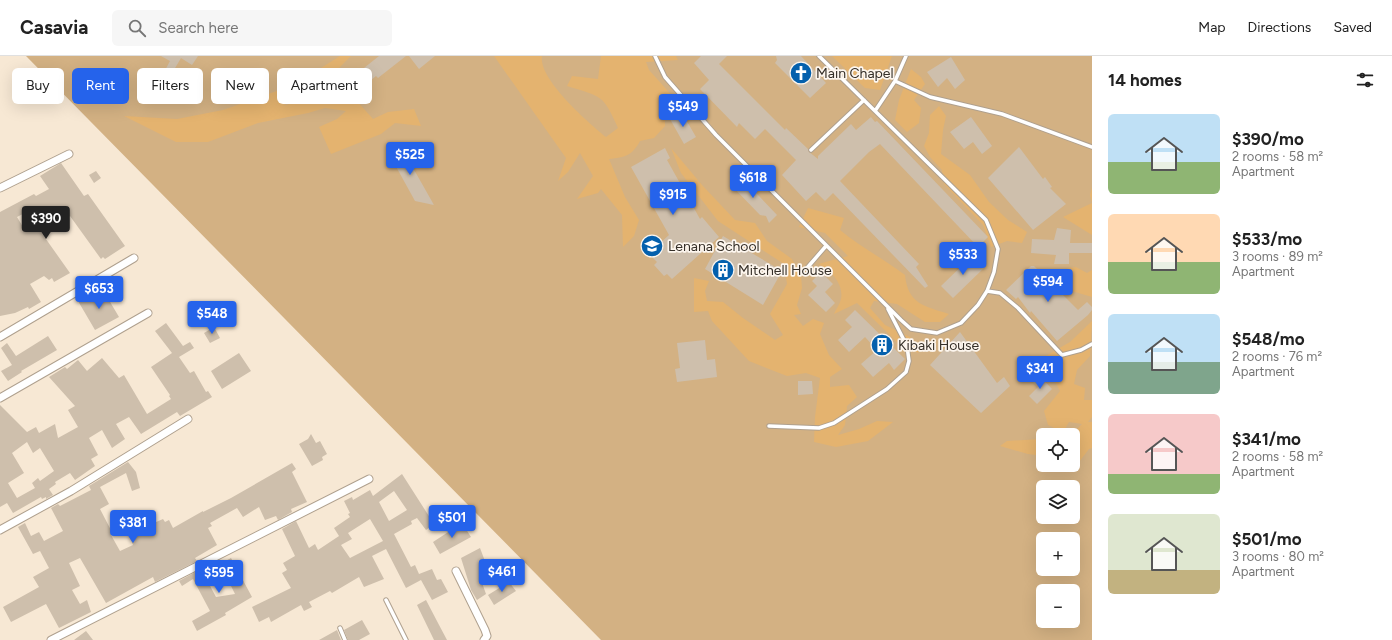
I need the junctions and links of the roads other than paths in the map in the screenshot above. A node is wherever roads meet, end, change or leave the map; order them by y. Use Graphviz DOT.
graph roads {
  1 [pos="655,56"];
  2 [pos="819,56"];
  3 [pos="906,56"];
  4 [pos="895,81"];
  5 [pos="864,100"];
  6 [pos="875,111"];
  7 [pos="1092,147"];
  8 [pos="811,150"];
  9 [pos="69,154"];
  10 [pos="0,188"];
  11 [pos="826,246"];
  12 [pos="134,258"];
  13 [pos="807,268"];
  14 [pos="987,291"];
  15 [pos="886,305"];
  16 [pos="148,313"];
  17 [pos="0,337"];
  18 [pos="1092,344"];
  19 [pos="0,398"];
  20 [pos="188,419"];
  21 [pos="769,426"];
  22 [pos="369,479"];
  23 [pos="0,530"];
  24 [pos="456,571"];
  25 [pos="386,600"];
  26 [pos="340,628"];
  27 [pos="51,640"];
  28 [pos="346,640"];
  29 [pos="406,640"];
  30 [pos="484,640"];
  1 -- 11 [label="lane"];
  2 -- 5 [label="lane"];
  3 -- 4 [label="lane"];
  4 -- 6 [label="lane"];
  4 -- 7 [label="lane"];
  5 -- 6 [label="lane"];
  5 -- 8 [label="lane"];
  6 -- 14 [label="lane"];
  9 -- 10 [label="street"];
  11 -- 13 [label="lane"];
  11 -- 15 [label="lane"];
  12 -- 17 [label="street"];
  14 -- 15 [label="lane"];
  14 -- 18 [label="lane"];
  15 -- 21 [label="lane"];
  16 -- 19 [label="street"];
  20 -- 23 [label="street"];
  22 -- 27 [label="street"];
  24 -- 30 [label="street"];
  25 -- 29 [label="lane"];
  26 -- 28 [label="lane"];
}
